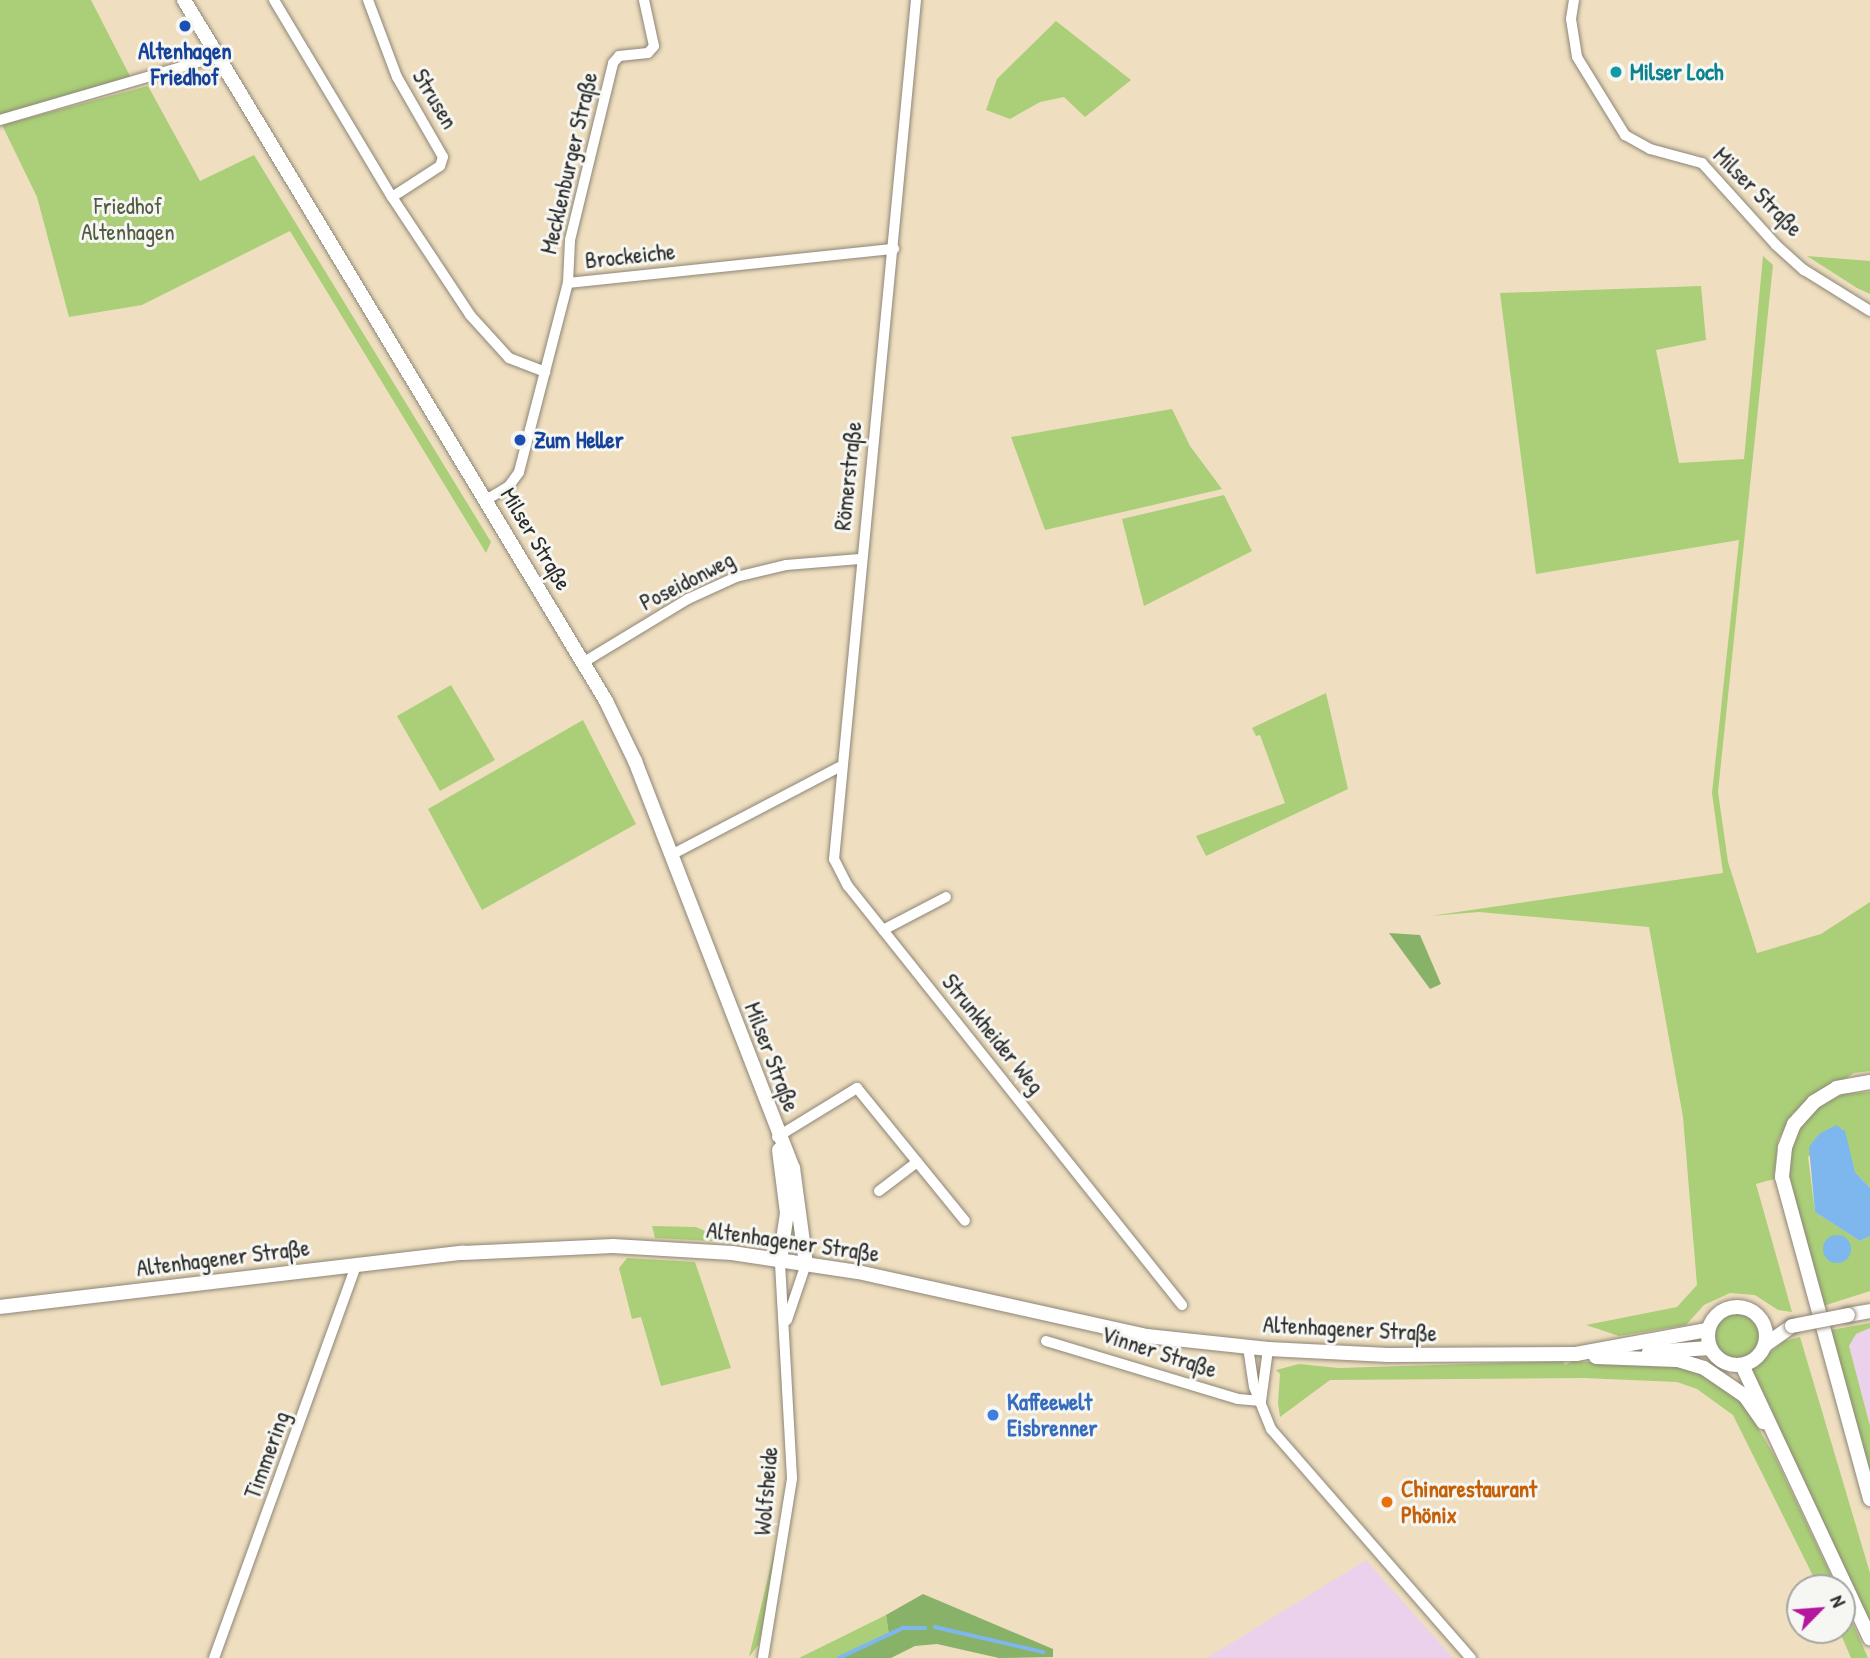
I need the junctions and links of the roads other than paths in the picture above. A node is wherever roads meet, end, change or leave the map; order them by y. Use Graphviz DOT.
graph roads {
  1 [pos="184,0"];
  2 [pos="274,0"];
  3 [pos="368,0"];
  4 [pos="644,0"];
  5 [pos="916,0"];
  6 [pos="1574,0"];
  7 [pos="215,57"];
  8 [pos="0,120"];
  9 [pos="392,197"];
  10 [pos="894,249"];
  11 [pos="568,283"];
  12 [pos="1870,311"];
  13 [pos="545,372"];
  14 [pos="486,500"];
  15 [pos="860,559"];
  16 [pos="584,662"];
  17 [pos="839,767"];
  18 [pos="671,855"];
  19 [pos="946,897"];
  20 [pos="883,930"];
  21 [pos="1867,1075"];
  22 [pos="777,1137"];
  23 [pos="917,1162"];
  24 [pos="879,1191"];
  25 [pos="965,1221"];
  26 [pos="780,1260"];
  27 [pos="806,1264"];
  28 [pos="356,1265"];
  29 [pos="1182,1305"];
  30 [pos="0,1307"];
  31 [pos="1870,1311"];
  32 [pos="1762,1320"];
  33 [pos="785,1326"];
  34 [pos="1792,1326"];
  35 [pos="1707,1330"];
  36 [pos="1046,1341"];
  37 [pos="1765,1345"];
  38 [pos="1248,1347"];
  39 [pos="1710,1348"];
  40 [pos="1268,1349"];
  41 [pos="1576,1354"];
  42 [pos="1596,1357"];
  43 [pos="1742,1365"];
  44 [pos="1261,1401"];
  45 [pos="1782,1453"];
  46 [pos="1870,1499"];
  47 [pos="1870,1639"];
  48 [pos="214,1658"];
  49 [pos="763,1658"];
  50 [pos="1471,1658"];
  1 -- 7 [label="main road, Milser Straße"];
  2 -- 9 [label="street"];
  3 -- 9 [label="street, Strusen"];
  4 -- 11 [label="street, Mecklenburger Straße"];
  5 -- 10 [label="street, Römerstraße"];
  6 -- 12 [label="street, Milser Straße"];
  7 -- 8 [label="street"];
  7 -- 14 [label="main road, Milser Straße"];
  9 -- 13 [label="street"];
  10 -- 11 [label="street, Brockeiche"];
  10 -- 15 [label="street, Römerstraße"];
  11 -- 13 [label="street, Brockeiche"];
  13 -- 14 [label="street, Brockeiche"];
  14 -- 16 [label="main road, Milser Straße"];
  15 -- 16 [label="street, Poseidonweg"];
  15 -- 17 [label="street, Römerstraße"];
  16 -- 18 [label="main road, Milser Straße"];
  17 -- 18 [label="street"];
  17 -- 20 [label="street, Strunkheider Weg"];
  18 -- 22 [label="main road, Milser Straße"];
  19 -- 20 [label="street"];
  20 -- 29 [label="street, Strunkheider Weg"];
  21 -- 46 [label="main road"];
  22 -- 23 [label="street, Milser Straße"];
  22 -- 26 [label="main road, Milser Straße"];
  22 -- 27 [label="main road, Milser Straße"];
  23 -- 24 [label="street"];
  23 -- 25 [label="street, Milser Straße"];
  26 -- 27 [label="main road, Altenhagener Straße"];
  26 -- 28 [label="main road, Altenhagener Straße"];
  26 -- 33 [label="street, Wolfsheide"];
  27 -- 33 [label="street, Wolfsheide"];
  27 -- 38 [label="main road, Altenhagener Straße"];
  28 -- 30 [label="main road, Altenhagener Straße"];
  28 -- 48 [label="street, Timmering"];
  31 -- 34 [label="main road, bridge"];
  32 -- 34 [label="main road"];
  32 -- 35 [label="main road"];
  32 -- 37 [label="main road"];
  33 -- 49 [label="street, Wolfsheide"];
  34 -- 37 [label="main road"];
  35 -- 39 [label="main road"];
  35 -- 41 [label="main road, Altenhagener Straße"];
  36 -- 44 [label="street, Vinner Straße"];
  37 -- 43 [label="main road"];
  38 -- 40 [label="main road, Altenhagener Straße"];
  38 -- 44 [label="street, Vinner Straße"];
  39 -- 42 [label="main road, Altenhagener Straße"];
  39 -- 43 [label="main road"];
  40 -- 41 [label="main road, Altenhagener Straße"];
  40 -- 44 [label="street"];
  41 -- 42 [label="main road, Altenhagener Straße"];
  42 -- 45 [label="main road"];
  43 -- 45 [label="main road"];
  44 -- 50 [label="street, Vinner Straße"];
  45 -- 47 [label="main road"];
}
